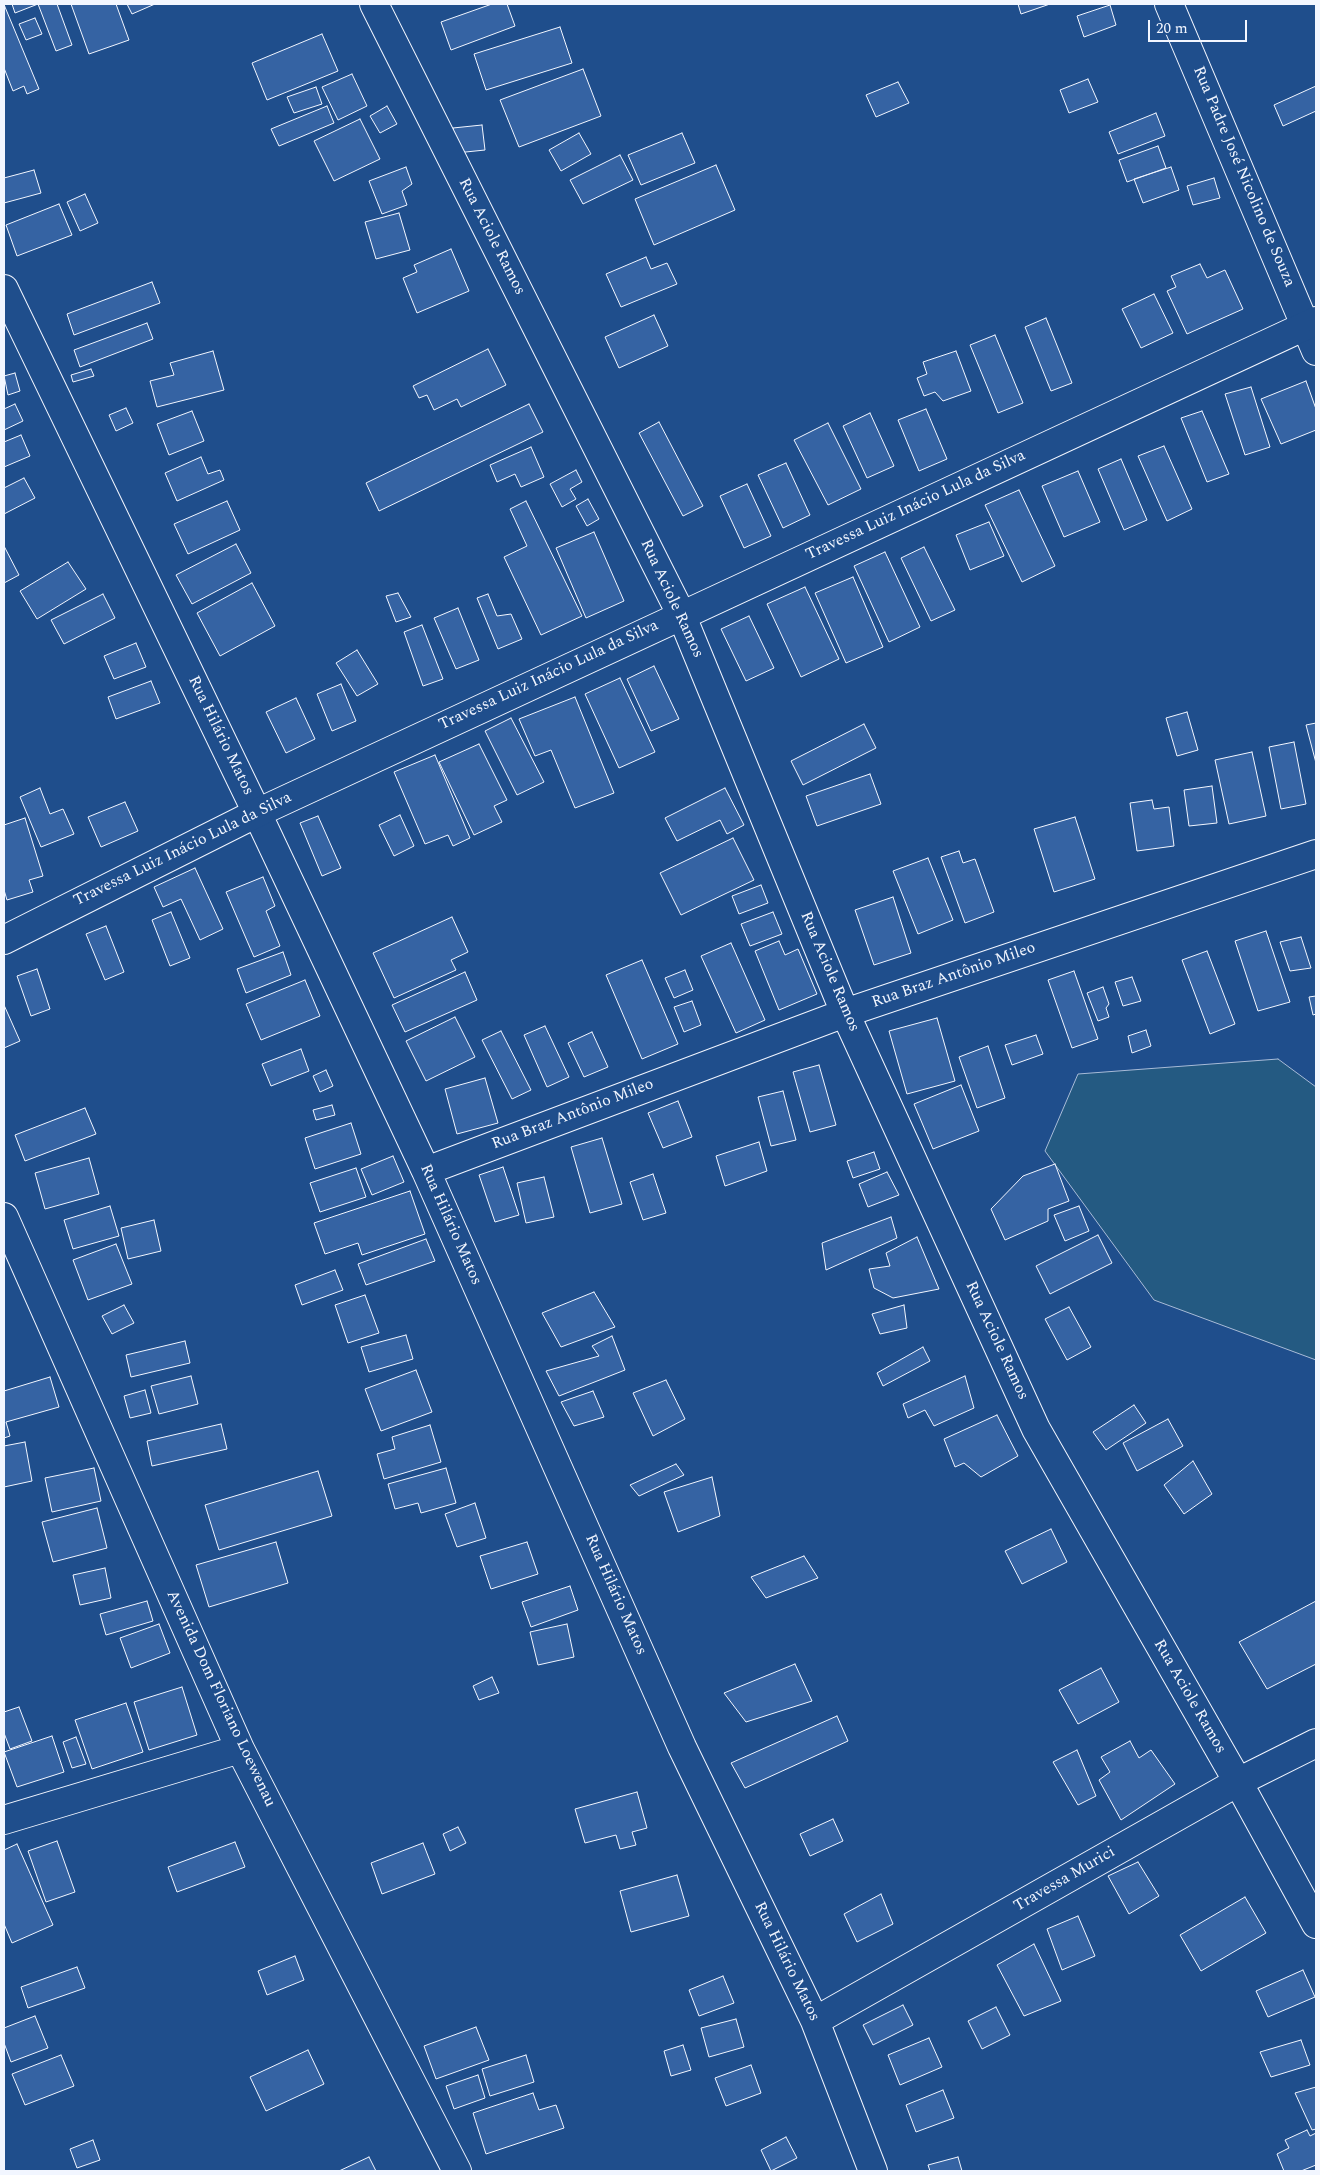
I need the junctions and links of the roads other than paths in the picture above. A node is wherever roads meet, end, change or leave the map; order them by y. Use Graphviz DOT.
graph roads {
  1 [pos="374,4"];
  2 [pos="1169,4"];
  3 [pos="4,289"];
  4 [pos="1311,323"];
  5 [pos="1316,351"];
  6 [pos="681,614"];
  7 [pos="257,813"];
  8 [pos="1316,854"];
  9 [pos="4,940"];
  10 [pos="845,1013"];
  11 [pos="426,1171"];
  12 [pos="4,1217"];
  13 [pos="1316,1742"];
  14 [pos="240,1749"];
  15 [pos="1238,1782"];
  16 [pos="4,1820"];
  17 [pos="1316,1924"];
  18 [pos="815,2021"];
  19 [pos="457,2171"];
  20 [pos="873,2171"];
  1 -- 6 [label="street, Rua Aciole Ramos"];
  2 -- 4 [label="street, Rua Padre José Nicolino de Souza"];
  3 -- 7 [label="street, Rua Hilário Matos"];
  4 -- 5 [label="street, Rua Padre José Nicolino de Souza"];
  4 -- 6 [label="street, Travessa Luiz Inácio Lula da Silva"];
  6 -- 7 [label="street, Travessa Luiz Inácio Lula da Silva"];
  6 -- 10 [label="street, Rua Aciole Ramos"];
  7 -- 9 [label="street, Travessa Luiz Inácio Lula da Silva"];
  7 -- 11 [label="street, Rua Hilário Matos"];
  8 -- 10 [label="street, Rua Braz Antônio Mileo"];
  10 -- 11 [label="street, Rua Braz Antônio Mileo"];
  10 -- 15 [label="street, Rua Aciole Ramos"];
  11 -- 18 [label="street, Rua Hilário Matos"];
  12 -- 14 [label="street, Avenida Dom Floriano Loewenau"];
  13 -- 15 [label="street, Travessa Murici"];
  14 -- 16 [label="street"];
  14 -- 19 [label="street, Avenida Dom Floriano Loewenau"];
  15 -- 17 [label="street, Rua Aciole Ramos"];
  15 -- 18 [label="street, Travessa Murici"];
  18 -- 20 [label="street, Rua Hilário Matos"];
}
